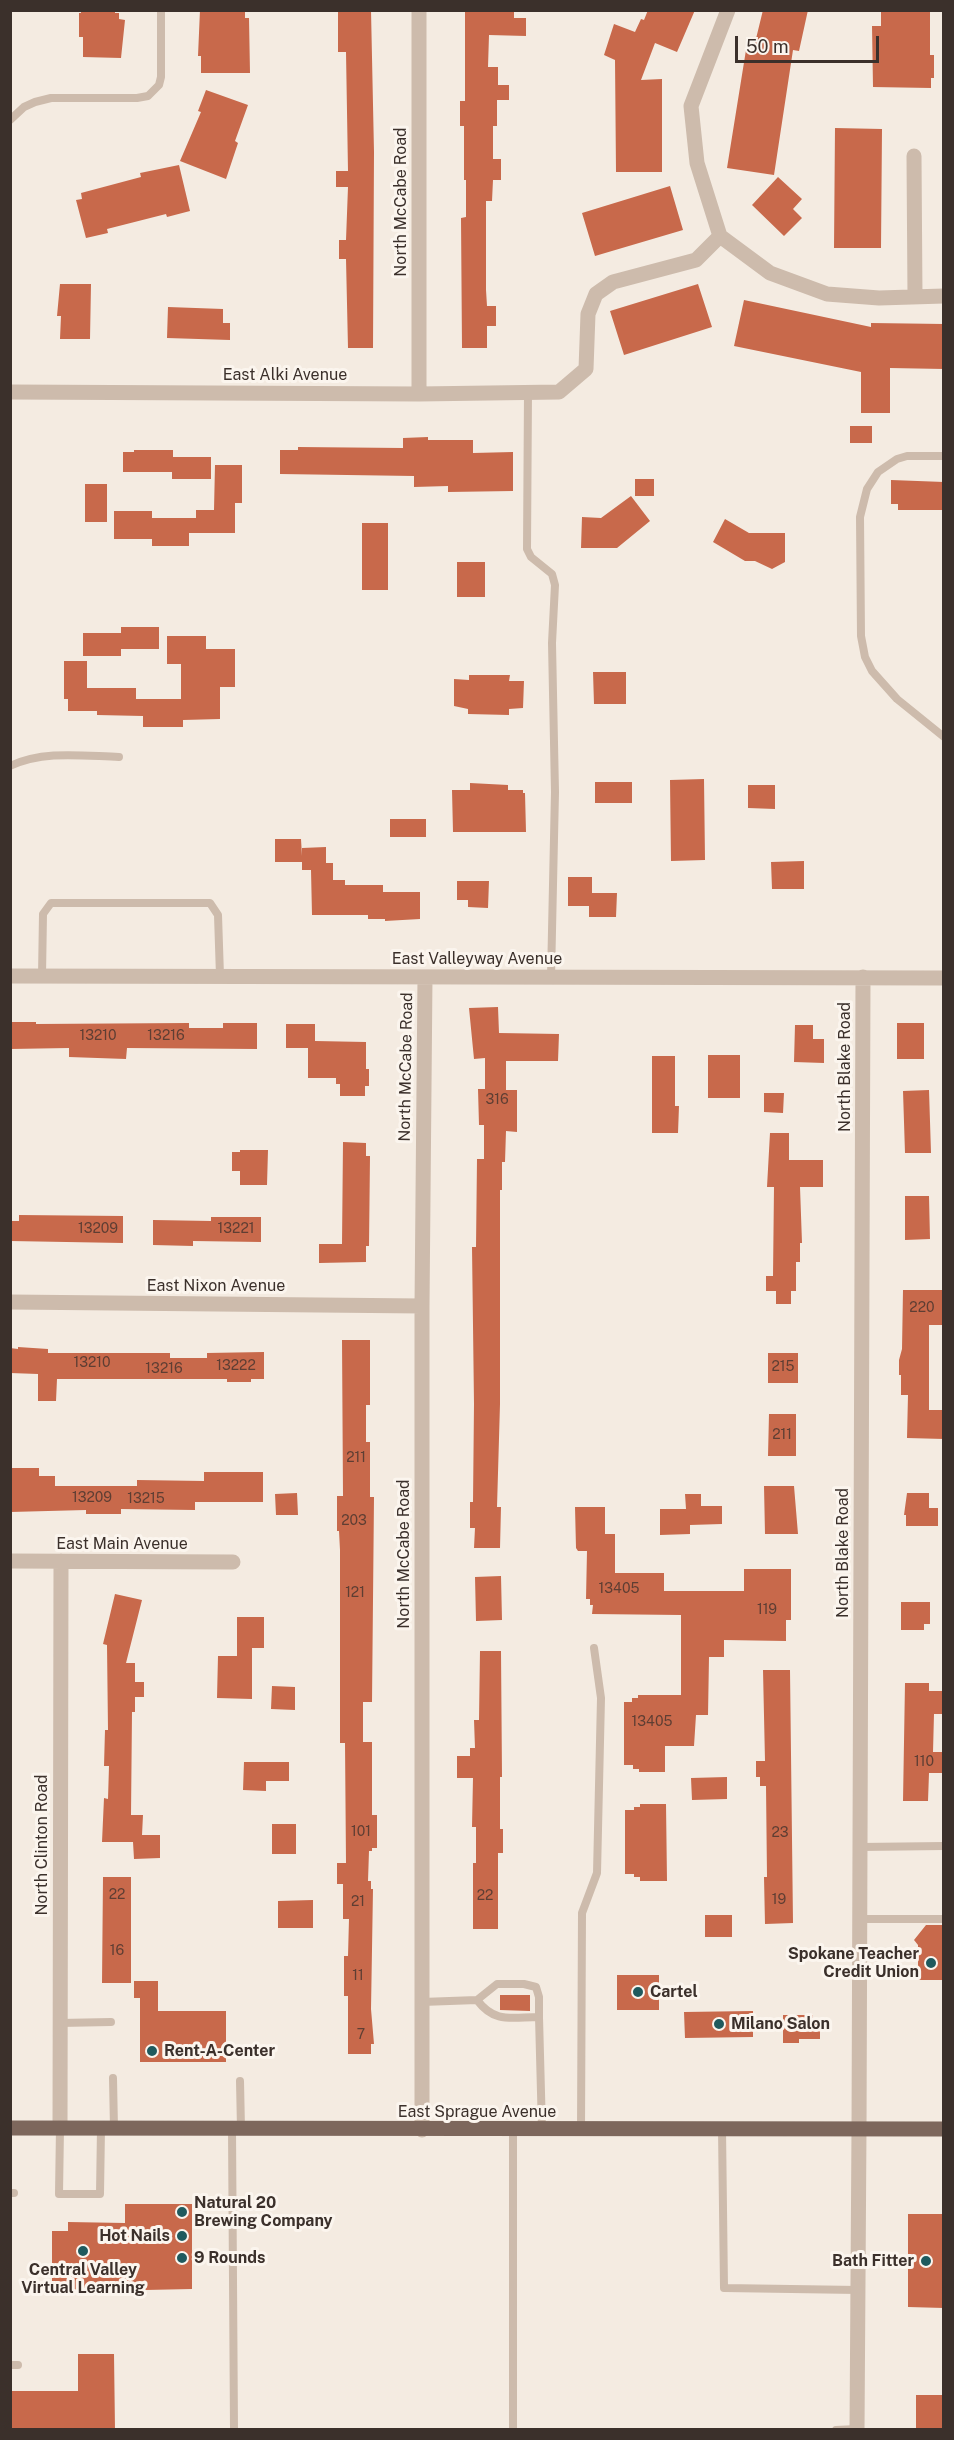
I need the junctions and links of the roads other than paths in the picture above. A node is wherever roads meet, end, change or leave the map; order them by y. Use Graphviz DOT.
graph roads {
  1 [pos="161,10"];
  2 [pos="419,10"];
  3 [pos="728,10"];
  4 [pos="10,120"];
  5 [pos="914,156"];
  6 [pos="720,236"];
  7 [pos="944,296"];
  8 [pos="915,297"];
  9 [pos="10,392"];
  10 [pos="528,392"];
  11 [pos="419,394"];
  12 [pos="944,456"];
  13 [pos="944,737"];
  14 [pos="119,757"];
  15 [pos="10,766"];
  16 [pos="10,976"];
  17 [pos="42,976"];
  18 [pos="220,976"];
  19 [pos="425,977"];
  20 [pos="551,977"];
  21 [pos="863,977"];
  22 [pos="944,978"];
  23 [pos="10,1302"];
  24 [pos="422,1306"];
  25 [pos="10,1561"];
  26 [pos="61,1561"];
  27 [pos="233,1562"];
  28 [pos="594,1648"];
  29 [pos="944,1846"];
  30 [pos="860,1847"];
  31 [pos="860,1918"];
  32 [pos="944,1919"];
  33 [pos="477,2000"];
  34 [pos="422,2002"];
  35 [pos="539,2017"];
  36 [pos="111,2022"];
  37 [pos="60,2023"];
  38 [pos="113,2078"];
  39 [pos="240,2081"];
  40 [pos="10,2128"];
  41 [pos="60,2128"];
  42 [pos="107,2128"];
  43 [pos="237,2129"];
  44 [pos="722,2129"];
  45 [pos="859,2129"];
  46 [pos="944,2129"];
  47 [pos="422,2130"];
  48 [pos="513,2130"];
  49 [pos="542,2130"];
  50 [pos="581,2130"];
  51 [pos="858,2290"];
  52 [pos="857,2429"];
  53 [pos="234,2430"];
  54 [pos="513,2430"];
  55 [pos="836,2430"];
  1 -- 4 [label="lane"];
  2 -- 11 [label="street, North McCabe Road"];
  3 -- 6 [label="street"];
  5 -- 8 [label="street"];
  6 -- 8 [label="street"];
  6 -- 10 [label="street, East Alki Avenue"];
  7 -- 8 [label="street"];
  9 -- 11 [label="street, East Alki Avenue"];
  10 -- 11 [label="street, East Alki Avenue"];
  10 -- 20 [label="lane"];
  12 -- 13 [label="lane"];
  14 -- 15 [label="lane"];
  16 -- 17 [label="street, East Valleyway Avenue"];
  17 -- 18 [label="street, East Valleyway Avenue"];
  17 -- 18 [label="lane"];
  18 -- 19 [label="street, East Valleyway Avenue"];
  19 -- 20 [label="street, East Valleyway Avenue"];
  19 -- 24 [label="street, North McCabe Road"];
  20 -- 21 [label="street, East Valleyway Avenue"];
  21 -- 22 [label="street, East Valleyway Avenue"];
  21 -- 30 [label="street, North Blake Road"];
  23 -- 24 [label="street, East Nixon Avenue"];
  24 -- 34 [label="street, North McCabe Road"];
  25 -- 26 [label="street, East Main Avenue"];
  26 -- 27 [label="street, East Main Avenue"];
  26 -- 37 [label="street, North Clinton Road"];
  28 -- 50 [label="lane"];
  29 -- 30 [label="lane"];
  30 -- 31 [label="street, North Blake Road"];
  31 -- 32 [label="lane"];
  31 -- 45 [label="street, North Blake Road"];
  33 -- 34 [label="lane"];
  33 -- 35 [label="lane"];
  33 -- 35 [label="lane"];
  34 -- 47 [label="street, North McCabe Road"];
  35 -- 49 [label="lane"];
  36 -- 37 [label="lane"];
  37 -- 41 [label="street, North Clinton Road"];
  38 -- 42 [label="lane"];
  39 -- 43 [label="lane"];
  40 -- 41 [label="main road, East Sprague Avenue"];
  41 -- 42 [label="main road, East Sprague Avenue"];
  41 -- 42 [label="lane"];
  42 -- 43 [label="main road, East Sprague Avenue"];
  43 -- 47 [label="main road, East Sprague Avenue"];
  43 -- 53 [label="lane"];
  44 -- 45 [label="main road, East Sprague Avenue"];
  44 -- 50 [label="main road, East Sprague Avenue"];
  44 -- 51 [label="lane"];
  45 -- 46 [label="main road, East Sprague Avenue"];
  45 -- 51 [label="street, North Blake Road"];
  47 -- 48 [label="main road, East Sprague Avenue"];
  48 -- 49 [label="main road, East Sprague Avenue"];
  48 -- 54 [label="lane"];
  49 -- 50 [label="main road, East Sprague Avenue"];
  51 -- 52 [label="street, North Blake Road"];
  52 -- 55 [label="lane"];
}
